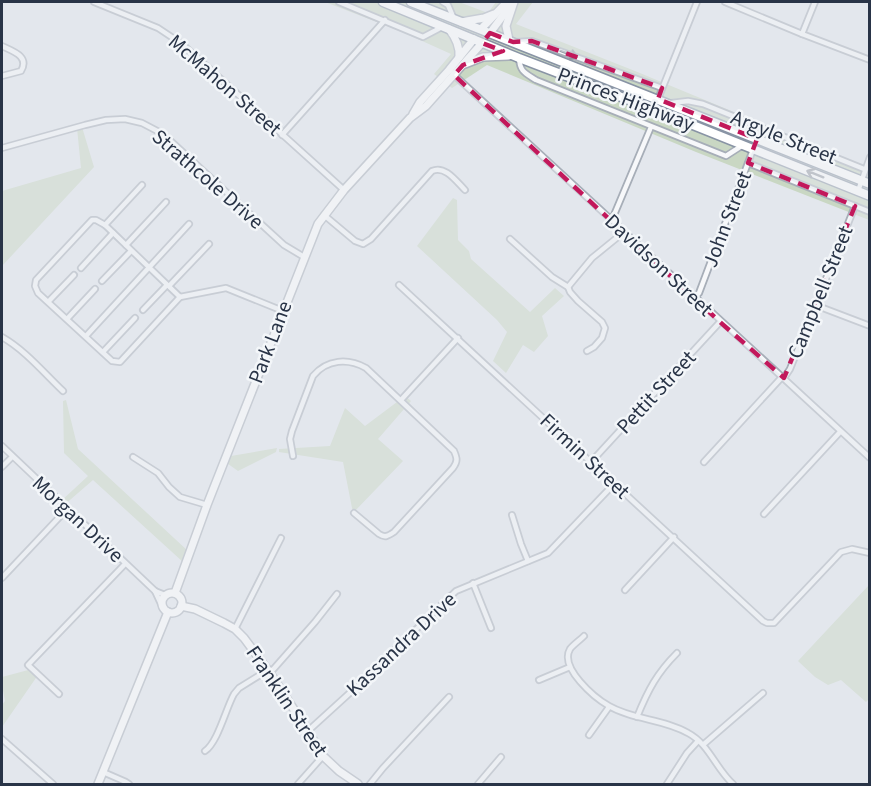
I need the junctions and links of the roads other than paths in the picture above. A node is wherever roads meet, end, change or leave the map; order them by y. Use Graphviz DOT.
graph roads {
  1 [pos="94,2"];
  2 [pos="339,2"];
  3 [pos="383,2"];
  4 [pos="411,2"];
  5 [pos="443,2"];
  6 [pos="507,2"];
  7 [pos="514,2"];
  8 [pos="697,2"];
  9 [pos="725,2"];
  10 [pos="815,2"];
  11 [pos="496,13"];
  12 [pos="385,20"];
  13 [pos="458,21"];
  14 [pos="446,27"];
  15 [pos="481,29"];
  16 [pos="490,33"];
  17 [pos="802,34"];
  18 [pos="478,41"];
  19 [pos="511,41"];
  20 [pos="2,46"];
  21 [pos="517,57"];
  22 [pos="870,60"];
  23 [pos="461,62"];
  24 [pos="452,73"];
  25 [pos="2,76"];
  26 [pos="662,88"];
  27 [pos="658,99"];
  28 [pos="668,104"];
  29 [pos="651,127"];
  30 [pos="282,135"];
  31 [pos="757,139"];
  32 [pos="743,145"];
  33 [pos="2,148"];
  34 [pos="753,149"];
  35 [pos="870,157"];
  36 [pos="748,163"];
  37 [pos="864,168"];
  38 [pos="142,185"];
  39 [pos="862,186"];
  40 [pos="344,190"];
  41 [pos="465,190"];
  42 [pos="870,191"];
  43 [pos="870,196"];
  44 [pos="166,202"];
  45 [pos="855,206"];
  46 [pos="870,212"];
  47 [pos="324,215"];
  48 [pos="610,219"];
  49 [pos="189,224"];
  50 [pos="105,225"];
  51 [pos="624,232"];
  52 [pos="113,233"];
  53 [pos="510,239"];
  54 [pos="209,244"];
  55 [pos="126,245"];
  56 [pos="131,250"];
  57 [pos="304,257"];
  58 [pos="81,268"];
  59 [pos="150,268"];
  60 [pos="74,275"];
  61 [pos="102,281"];
  62 [pos="399,285"];
  63 [pos="168,286"];
  64 [pos="568,287"];
  65 [pos="95,289"];
  66 [pos="180,297"];
  67 [pos="695,297"];
  68 [pos="49,301"];
  69 [pos="815,305"];
  70 [pos="143,310"];
  71 [pos="283,311"];
  72 [pos="135,318"];
  73 [pos="67,319"];
  74 [pos="720,322"];
  75 [pos="870,326"];
  76 [pos="86,336"];
  77 [pos="2,337"];
  78 [pos="458,338"];
  79 [pos="587,351"];
  80 [pos="103,352"];
  81 [pos="783,378"];
  82 [pos="63,391"];
  83 [pos="401,400"];
  84 [pos="840,432"];
  85 [pos="2,446"];
  86 [pos="293,456"];
  87 [pos="12,457"];
  88 [pos="134,457"];
  89 [pos="870,459"];
  90 [pos="591,462"];
  91 [pos="704,462"];
  92 [pos="2,466"];
  93 [pos="614,484"];
  94 [pos="207,505"];
  95 [pos="68,508"];
  96 [pos="354,513"];
  97 [pos="764,514"];
  98 [pos="512,515"];
  99 [pos="674,537"];
  100 [pos="280,538"];
  101 [pos="870,553"];
  102 [pos="528,561"];
  103 [pos="125,564"];
  104 [pos="2,578"];
  105 [pos="473,583"];
  106 [pos="625,590"];
  107 [pos="155,591"];
  108 [pos="175,593"];
  109 [pos="337,594"];
  110 [pos="165,595"];
  111 [pos="161,604"];
  112 [pos="182,606"];
  113 [pos="168,612"];
  114 [pos="490,628"];
  115 [pos="235,629"];
  116 [pos="584,636"];
  117 [pos="677,653"];
  118 [pos="570,667"];
  119 [pos="269,671"];
  120 [pos="539,680"];
  121 [pos="763,693"];
  122 [pos="59,694"];
  123 [pos="450,697"];
  124 [pos="609,707"];
  125 [pos="637,717"];
  126 [pos="308,731"];
  127 [pos="589,735"];
  128 [pos="2,739"];
  129 [pos="698,741"];
  130 [pos="704,744"];
  131 [pos="205,751"];
  132 [pos="323,756"];
  133 [pos="501,757"];
  134 [pos="103,772"];
  135 [pos="53,784"];
  136 [pos="98,784"];
  137 [pos="129,784"];
  138 [pos="298,784"];
  139 [pos="358,784"];
  140 [pos="370,784"];
  141 [pos="478,784"];
  142 [pos="667,784"];
  143 [pos="733,784"];
  1 -- 30 [label="street, McMahon Street"];
  2 -- 12 [label="street"];
  3 -- 14 [label="highway, Princes Highway"];
  4 -- 13 [label="highway, Princes Highway"];
  5 -- 13 [label="street"];
  6 -- 11 [label="street"];
  7 -- 16 [label="street"];
  7 -- 19 [label="street"];
  8 -- 26 [label="street"];
  9 -- 17 [label="street"];
  10 -- 17 [label="street"];
  11 -- 13 [label="street"];
  11 -- 15 [label="street"];
  12 -- 14 [label="street"];
  12 -- 30 [label="street"];
  13 -- 15 [label="highway, Princes Highway"];
  14 -- 18 [label="highway, Princes Highway"];
  14 -- 23 [label="street"];
  15 -- 16 [label="highway, Princes Highway"];
  15 -- 18 [label="highway"];
  16 -- 18 [label="highway"];
  16 -- 19 [label="highway, Princes Highway"];
  17 -- 22 [label="street"];
  18 -- 21 [label="highway, Princes Highway"];
  18 -- 23 [label="street, Park Lane"];
  19 -- 26 [label="street, one-way"];
  19 -- 27 [label="highway, Princes Highway"];
  20 -- 25 [label="street"];
  21 -- 23 [label="street"];
  21 -- 29 [label="street, Argyle Street"];
  21 -- 32 [label="highway, Princes Highway"];
  23 -- 24 [label="street, Park Lane"];
  24 -- 40 [label="street, Park Lane"];
  24 -- 48 [label="street, Davidson Street"];
  26 -- 27 [label="street"];
  27 -- 28 [label="highway, Princes Highway"];
  28 -- 31 [label="highway, Princes Highway"];
  28 -- 37 [label="street, Argyle Street"];
  29 -- 32 [label="street, Argyle Street"];
  29 -- 48 [label="street"];
  30 -- 40 [label="street, McMahon Street"];
  31 -- 34 [label="street, John Street"];
  31 -- 39 [label="highway, Princes Highway"];
  32 -- 34 [label="highway, Princes Highway"];
  33 -- 57 [label="street, Strathcole Drive"];
  34 -- 36 [label="street, John Street"];
  39 -- 34 [label="highway, Princes Highway, one-way"];
  35 -- 37 [label="street"];
  36 -- 45 [label="street, Argyle Street"];
  36 -- 67 [label="street, John Street"];
  37 -- 39 [label="street"];
  38 -- 50 [label="street"];
  39 -- 42 [label="street"];
  39 -- 43 [label="highway, Princes Highway"];
  40 -- 47 [label="street, Park Lane"];
  41 -- 47 [label="street"];
  44 -- 55 [label="street"];
  45 -- 46 [label="street, Argyle Street"];
  45 -- 69 [label="street, Campbell Street"];
  47 -- 57 [label="street, Park Lane"];
  48 -- 51 [label="street, Davidson Street"];
  49 -- 59 [label="street"];
  50 -- 52 [label="street"];
  50 -- 68 [label="street"];
  51 -- 64 [label="street"];
  51 -- 67 [label="street, Davidson Street"];
  52 -- 55 [label="street"];
  52 -- 58 [label="street"];
  53 -- 64 [label="street"];
  54 -- 63 [label="street"];
  55 -- 56 [label="street"];
  56 -- 59 [label="street"];
  56 -- 61 [label="street"];
  57 -- 71 [label="street, Park Lane"];
  59 -- 63 [label="street"];
  59 -- 76 [label="street"];
  60 -- 68 [label="street"];
  62 -- 78 [label="street, Firmin Street"];
  63 -- 66 [label="street"];
  63 -- 70 [label="street"];
  64 -- 79 [label="street"];
  65 -- 73 [label="street"];
  66 -- 71 [label="street"];
  66 -- 80 [label="street"];
  67 -- 74 [label="street, Davidson Street"];
  68 -- 73 [label="street"];
  69 -- 75 [label="street"];
  69 -- 81 [label="street, Campbell Street"];
  71 -- 94 [label="street, Park Lane"];
  72 -- 80 [label="street"];
  73 -- 76 [label="street"];
  74 -- 81 [label="street, Davidson Street"];
  74 -- 90 [label="street, Pettit Street"];
  76 -- 80 [label="street"];
  77 -- 82 [label="street"];
  78 -- 83 [label="street"];
  78 -- 90 [label="street, Firmin Street"];
  81 -- 84 [label="street, Davidson Street"];
  81 -- 91 [label="street, Campbell Street"];
  83 -- 86 [label="street"];
  83 -- 96 [label="street"];
  84 -- 89 [label="street, Davidson Street"];
  84 -- 97 [label="street"];
  85 -- 87 [label="street, Morgan Drive"];
  87 -- 92 [label="street"];
  87 -- 95 [label="street, Morgan Drive"];
  88 -- 94 [label="street"];
  90 -- 93 [label="street, Firmin Street"];
  93 -- 99 [label="street, Firmin Street"];
  93 -- 102 [label="street, Kassandra Drive"];
  94 -- 108 [label="street, Park Lane"];
  95 -- 103 [label="street, Morgan Drive"];
  95 -- 104 [label="street"];
  98 -- 102 [label="street"];
  99 -- 101 [label="street, Firmin Street"];
  99 -- 106 [label="street"];
  100 -- 115 [label="street"];
  102 -- 105 [label="street, Kassandra Drive"];
  103 -- 107 [label="street, Morgan Drive"];
  103 -- 122 [label="street"];
  105 -- 114 [label="street"];
  105 -- 126 [label="street, Kassandra Drive"];
  107 -- 110 [label="street, Morgan Drive"];
  107 -- 111 [label="street, Morgan Drive"];
  108 -- 110 [label="street"];
  108 -- 112 [label="street"];
  109 -- 119 [label="street"];
  110 -- 111 [label="street"];
  111 -- 113 [label="street"];
  112 -- 113 [label="street"];
  112 -- 115 [label="street, Franklin Street"];
  113 -- 134 [label="street"];
  115 -- 119 [label="street, Franklin Street"];
  116 -- 118 [label="street"];
  117 -- 125 [label="street"];
  118 -- 120 [label="street"];
  118 -- 124 [label="street"];
  119 -- 126 [label="street, Franklin Street"];
  119 -- 131 [label="street"];
  121 -- 130 [label="street"];
  123 -- 140 [label="street"];
  124 -- 125 [label="street"];
  124 -- 127 [label="street"];
  125 -- 129 [label="street"];
  126 -- 132 [label="street, Franklin Street"];
  128 -- 135 [label="street"];
  129 -- 130 [label="street"];
  129 -- 142 [label="street"];
  130 -- 143 [label="street"];
  132 -- 138 [label="street"];
  132 -- 139 [label="street, Franklin Street"];
  133 -- 141 [label="street"];
  134 -- 136 [label="street"];
  134 -- 137 [label="street"];
}
